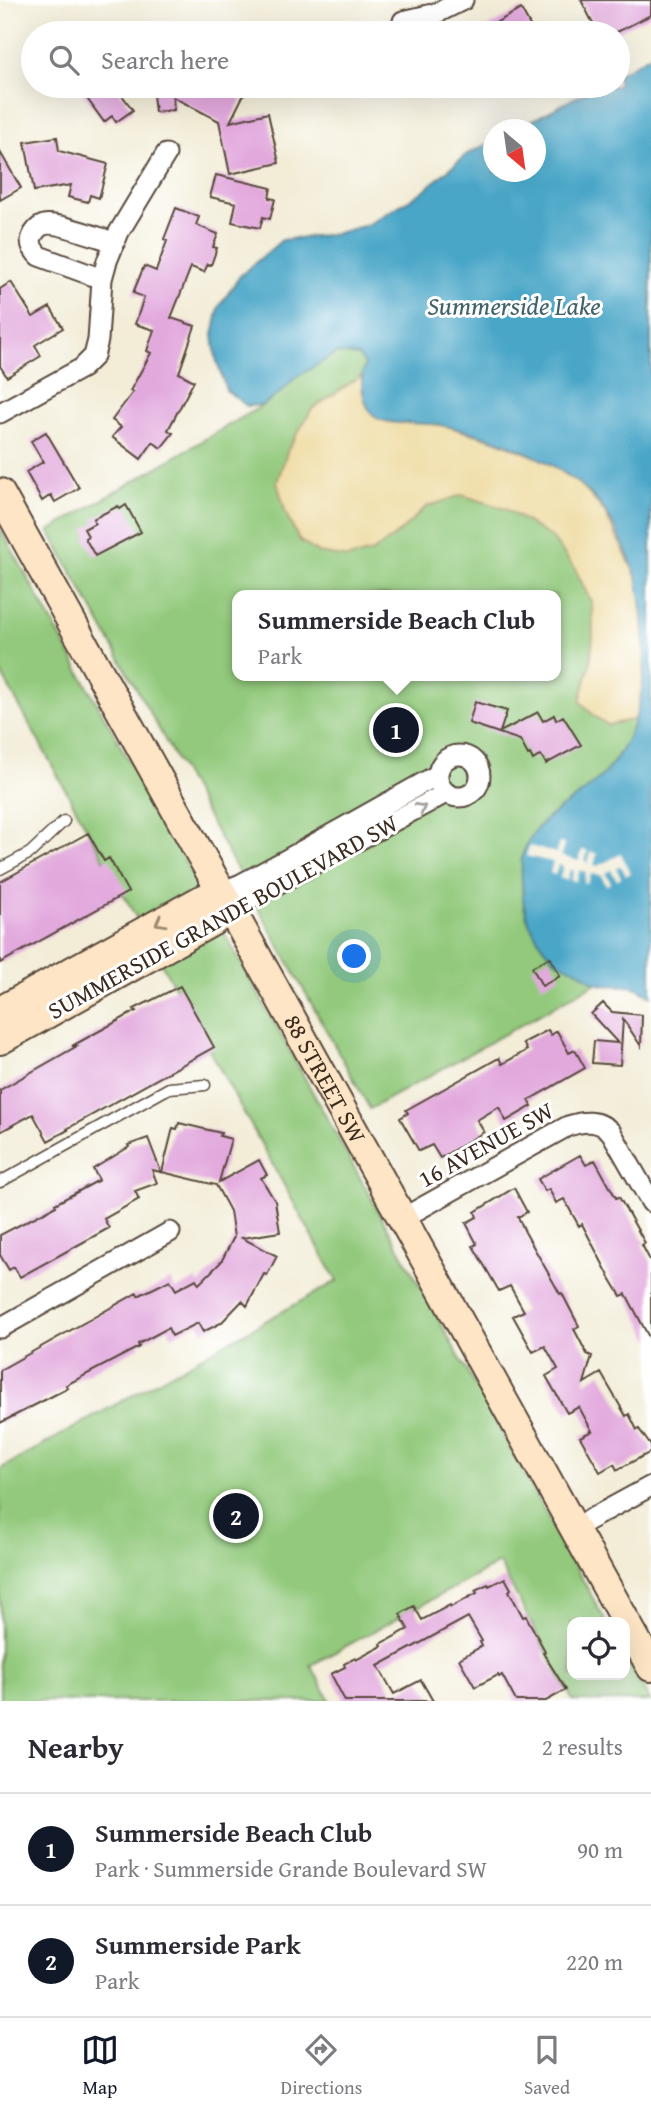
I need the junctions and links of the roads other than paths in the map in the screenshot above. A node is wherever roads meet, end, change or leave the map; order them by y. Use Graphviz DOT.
graph roads {
  1 [pos="463,0"];
  2 [pos="403,21"];
  3 [pos="166,154"];
  4 [pos="114,242"];
  5 [pos="103,279"];
  6 [pos="0,413"];
  7 [pos="0,493"];
  8 [pos="437,775"];
  9 [pos="446,793"];
  10 [pos="64,821"];
  11 [pos="0,869"];
  12 [pos="226,901"];
  13 [pos="0,1011"];
  14 [pos="0,1040"];
  15 [pos="205,1085"];
  16 [pos="0,1182"];
  17 [pos="651,1202"];
  18 [pos="403,1219"];
  19 [pos="170,1232"];
  20 [pos="0,1328"];
  21 [pos="651,1486"];
  22 [pos="574,1528"];
  23 [pos="651,1667"];
  1 -- 2 [label="street"];
  3 -- 4 [label="street"];
  4 -- 5 [label="street"];
  4 -- 5 [label="street"];
  5 -- 6 [label="street"];
  7 -- 12 [label="street, 88 STREET SW"];
  8 -- 9 [label="street"];
  8 -- 9 [label="street, SUMMERSIDE GRANDE BOULEVARD SW"];
  8 -- 12 [label="street, SUMMERSIDE GRANDE BOULEVARD SW"];
  12 -- 9 [label="street, SUMMERSIDE GRANDE BOULEVARD SW, one-way"];
  10 -- 11 [label="lane"];
  12 -- 13 [label="street, SUMMERSIDE GRANDE BOULEVARD SW, one-way"];
  12 -- 14 [label="street, SUMMERSIDE GRANDE BOULEVARD SW"];
  12 -- 18 [label="street, 88 STREET SW"];
  15 -- 16 [label="lane"];
  17 -- 18 [label="street, 16 AVENUE SW"];
  18 -- 22 [label="street, 88 STREET SW"];
  19 -- 20 [label="street"];
  21 -- 22 [label="street"];
  22 -- 23 [label="street, 88 STREET SW"];
}
